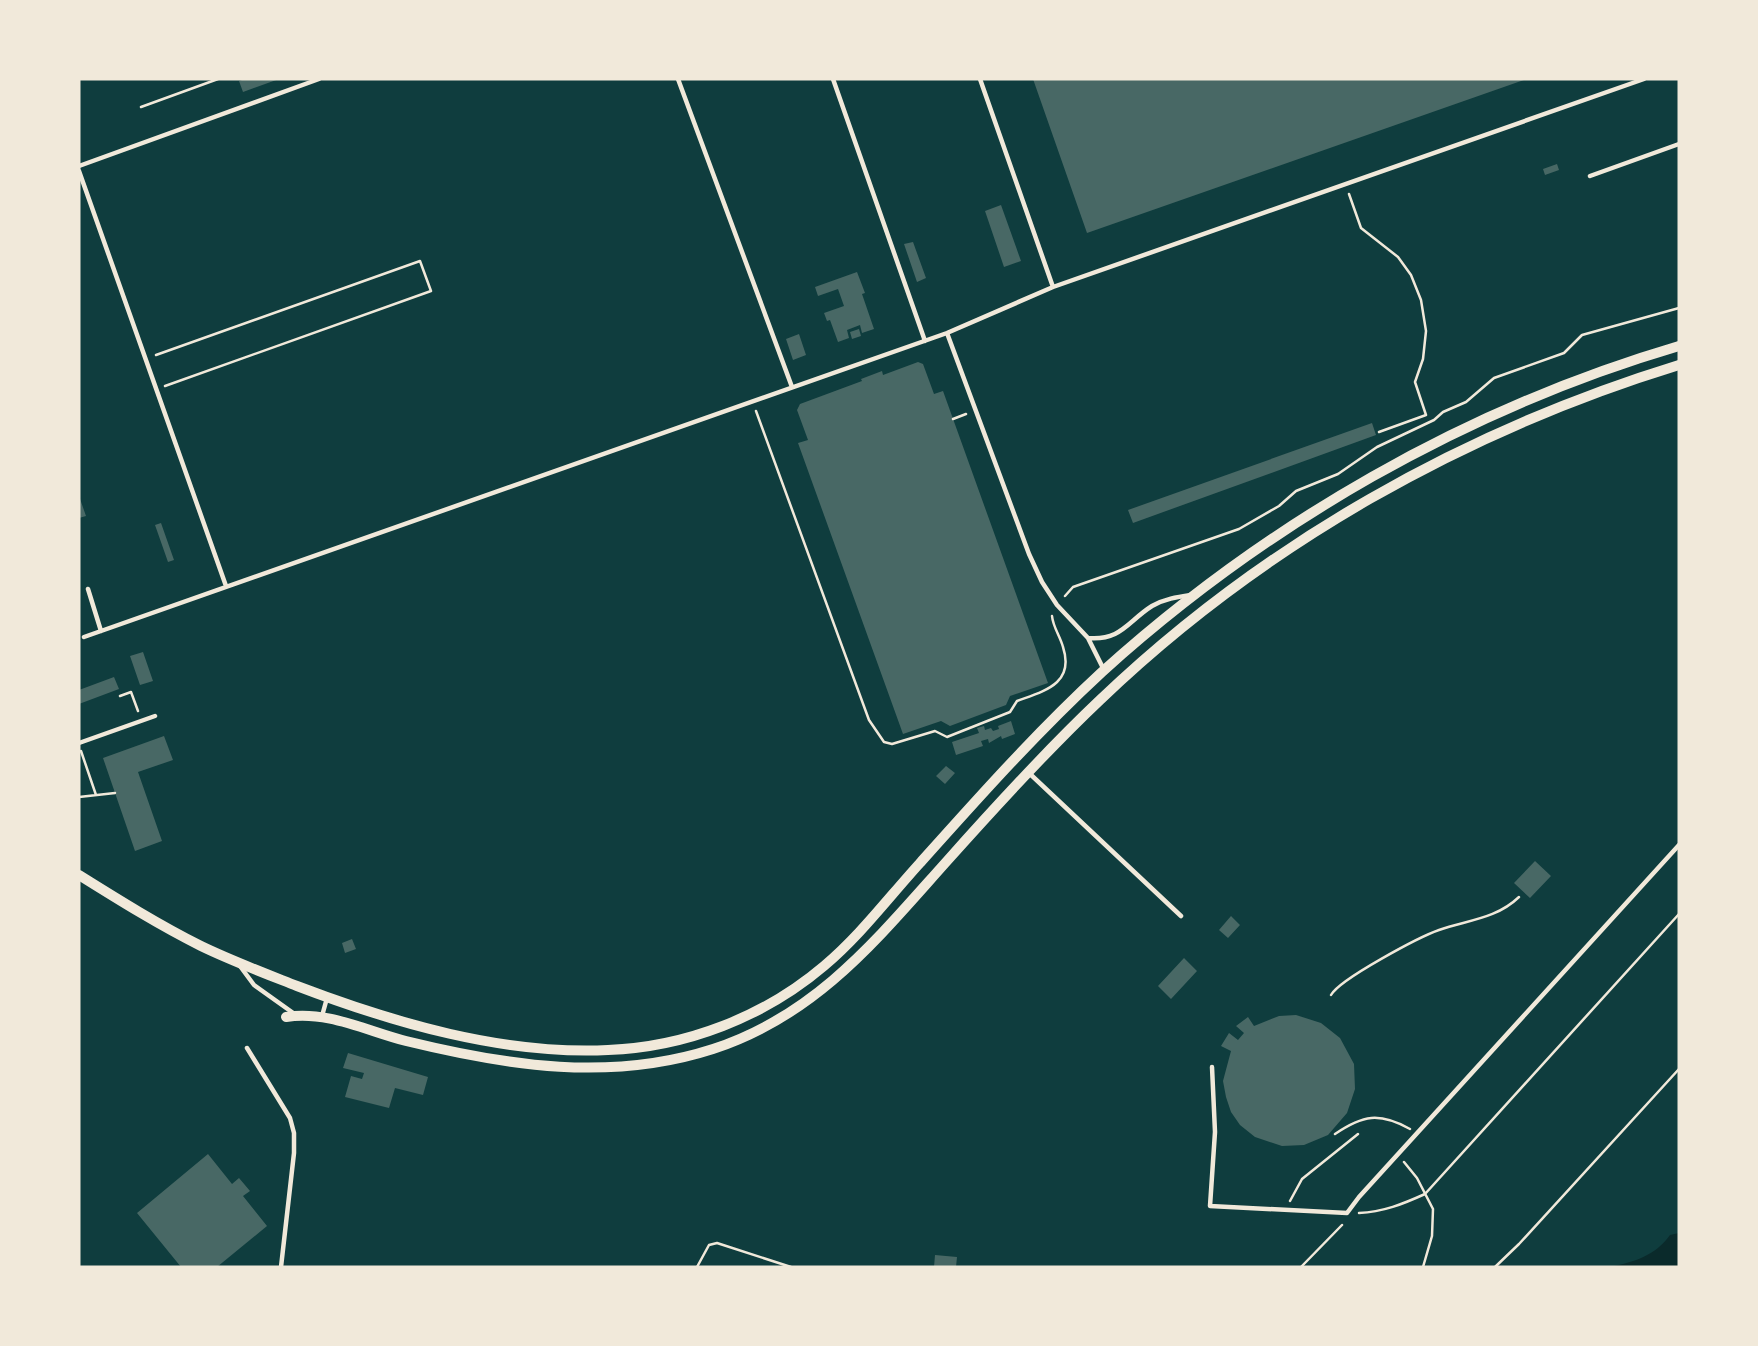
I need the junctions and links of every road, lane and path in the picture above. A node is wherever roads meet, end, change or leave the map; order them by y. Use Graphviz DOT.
graph roads {
  1 [pos="218,79"];
  2 [pos="319,79"];
  3 [pos="678,79"];
  4 [pos="833,79"];
  5 [pos="980,79"];
  6 [pos="1644,79"];
  7 [pos="141,107"];
  8 [pos="1679,144"];
  9 [pos="79,169"];
  10 [pos="1590,176"];
  11 [pos="1345,185"];
  12 [pos="1053,287"];
  13 [pos="1679,308"];
  14 [pos="947,333"];
  15 [pos="925,341"];
  16 [pos="1679,346"];
  17 [pos="146,359"];
  18 [pos="1679,365"];
  19 [pos="792,387"];
  20 [pos="158,388"];
  21 [pos="753,401"];
  22 [pos="975,410"];
  23 [pos="953,419"];
  24 [pos="1379,432"];
  25 [pos="226,586"];
  26 [pos="88,589"];
  27 [pos="1195,594"];
  28 [pos="1057,605"];
  29 [pos="101,631"];
  30 [pos="84,637"];
  31 [pos="1088,638"];
  32 [pos="1104,670"];
  33 [pos="121,695"];
  34 [pos="155,716"];
  35 [pos="141,721"];
  36 [pos="79,744"];
  37 [pos="1028,772"];
  38 [pos="115,793"];
  39 [pos="96,795"];
  40 [pos="79,797"];
  41 [pos="1679,845"];
  42 [pos="79,875"];
  43 [pos="1519,897"];
  44 [pos="1679,914"];
  45 [pos="1181,916"];
  46 [pos="237,962"];
  47 [pos="1331,995"];
  48 [pos="327,998"];
  49 [pos="291,1016"];
  50 [pos="322,1017"];
  51 [pos="247,1048"];
  52 [pos="1212,1067"];
  53 [pos="1679,1069"];
  54 [pos="1419,1133"];
  55 [pos="1335,1134"];
  56 [pos="1358,1134"];
  57 [pos="1398,1156"];
  58 [pos="1424,1194"];
  59 [pos="1287,1211"];
  60 [pos="1347,1213"];
  61 [pos="281,1267"];
  62 [pos="697,1267"];
  63 [pos="791,1267"];
  64 [pos="1301,1267"];
  65 [pos="1423,1267"];
  66 [pos="1495,1267"];
  1 -- 7 [label="path"];
  2 -- 9 [label="lane"];
  3 -- 19 [label="lane"];
  4 -- 15 [label="lane"];
  5 -- 12 [label="lane"];
  6 -- 11 [label="lane"];
  8 -- 10 [label="lane"];
  9 -- 17 [label="lane"];
  11 -- 12 [label="lane"];
  11 -- 24 [label="path"];
  12 -- 14 [label="lane"];
  13 -- 28 [label="path"];
  14 -- 15 [label="lane"];
  14 -- 22 [label="lane"];
  15 -- 19 [label="lane"];
  16 -- 27 [label="street"];
  17 -- 20 [label="lane"];
  17 -- 20 [label="path"];
  18 -- 37 [label="street"];
  19 -- 21 [label="lane"];
  20 -- 25 [label="lane"];
  21 -- 25 [label="lane"];
  21 -- 28 [label="path"];
  22 -- 23 [label="path"];
  22 -- 28 [label="lane"];
  25 -- 29 [label="lane"];
  26 -- 29 [label="lane"];
  27 -- 31 [label="lane"];
  27 -- 32 [label="street"];
  28 -- 31 [label="lane"];
  29 -- 30 [label="lane"];
  31 -- 32 [label="lane"];
  32 -- 48 [label="street"];
  33 -- 35 [label="path"];
  34 -- 35 [label="lane"];
  35 -- 36 [label="lane"];
  36 -- 39 [label="path"];
  37 -- 45 [label="lane"];
  37 -- 50 [label="street"];
  38 -- 39 [label="path"];
  39 -- 40 [label="path"];
  41 -- 54 [label="lane"];
  42 -- 46 [label="street"];
  43 -- 47 [label="path"];
  44 -- 58 [label="path"];
  46 -- 48 [label="street"];
  46 -- 49 [label="lane"];
  48 -- 50 [label="lane"];
  49 -- 50 [label="street"];
  51 -- 61 [label="lane"];
  52 -- 59 [label="lane"];
  53 -- 66 [label="path"];
  54 -- 55 [label="path"];
  54 -- 57 [label="lane"];
  56 -- 59 [label="path"];
  57 -- 58 [label="path"];
  57 -- 60 [label="lane"];
  58 -- 60 [label="path"];
  58 -- 65 [label="path"];
  59 -- 60 [label="lane"];
  60 -- 64 [label="path"];
  62 -- 63 [label="path"];
}
